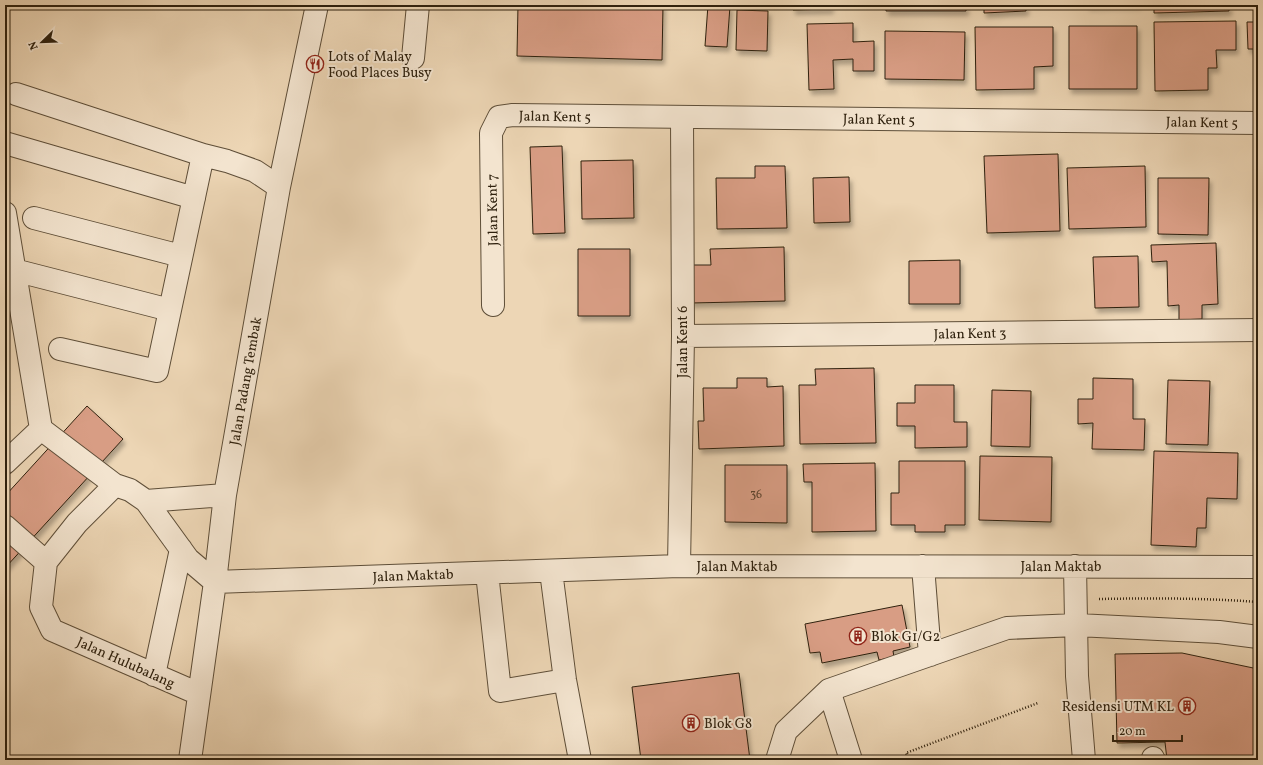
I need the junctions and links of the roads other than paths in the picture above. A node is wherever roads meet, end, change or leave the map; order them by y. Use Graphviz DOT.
graph roads {
  1 [pos="317,5"];
  2 [pos="418,5"];
  3 [pos="413,58"];
  4 [pos="16,94"];
  5 [pos="499,117"];
  6 [pos="682,117"];
  7 [pos="1258,123"];
  8 [pos="5,143"];
  9 [pos="204,155"];
  10 [pos="279,187"];
  11 [pos="194,198"];
  12 [pos="5,212"];
  13 [pos="34,218"];
  14 [pos="182,256"];
  15 [pos="14,270"];
  16 [pos="493,305"];
  17 [pos="170,310"];
  18 [pos="1258,330"];
  19 [pos="683,336"];
  20 [pos="60,349"];
  21 [pos="41,429"];
  22 [pos="5,463"];
  23 [pos="115,485"];
  24 [pos="225,495"];
  25 [pos="146,500"];
  26 [pos="5,526"];
  27 [pos="181,549"];
  28 [pos="46,562"];
  29 [pos="679,566"];
  30 [pos="923,566"];
  31 [pos="1075,566"];
  32 [pos="1258,566"];
  33 [pos="551,570"];
  34 [pos="487,573"];
  35 [pos="215,582"];
  36 [pos="1077,625"];
  37 [pos="1258,637"];
  38 [pos="930,654"];
  39 [pos="154,675"];
  40 [pos="565,680"];
  41 [pos="829,690"];
  42 [pos="199,694"];
  43 [pos="784,739"];
  44 [pos="190,760"];
  45 [pos="580,760"];
  46 [pos="777,760"];
  47 [pos="790,760"];
  48 [pos="851,760"];
  49 [pos="1084,760"];
  1 -- 10 [label="street, Jalan Padang Tembak"];
  2 -- 3 [label="street"];
  4 -- 9 [label="street"];
  5 -- 6 [label="street, Jalan Kent 5"];
  5 -- 16 [label="street, Jalan Kent 7"];
  6 -- 7 [label="street, Jalan Kent 5"];
  6 -- 19 [label="street, Jalan Kent 6"];
  8 -- 11 [label="street"];
  9 -- 10 [label="street"];
  9 -- 11 [label="street"];
  10 -- 24 [label="street, Jalan Padang Tembak"];
  11 -- 14 [label="street"];
  12 -- 15 [label="street"];
  13 -- 14 [label="street"];
  14 -- 17 [label="street"];
  15 -- 17 [label="street"];
  15 -- 21 [label="street"];
  17 -- 20 [label="street"];
  18 -- 19 [label="street, Jalan Kent 3"];
  19 -- 29 [label="street, Jalan Kent 6"];
  21 -- 22 [label="street"];
  21 -- 23 [label="street"];
  23 -- 25 [label="street"];
  23 -- 28 [label="street"];
  24 -- 25 [label="street"];
  24 -- 35 [label="street, Jalan Padang Tembak"];
  25 -- 27 [label="street"];
  26 -- 28 [label="street"];
  27 -- 35 [label="street"];
  27 -- 39 [label="street"];
  28 -- 39 [label="street, Jalan Hulubalang"];
  29 -- 30 [label="street, Jalan Maktab"];
  29 -- 33 [label="street, Jalan Maktab"];
  30 -- 31 [label="street, Jalan Maktab"];
  30 -- 38 [label="street"];
  31 -- 32 [label="street, Jalan Maktab"];
  31 -- 36 [label="street"];
  33 -- 34 [label="street, Jalan Maktab"];
  33 -- 40 [label="street"];
  34 -- 35 [label="street, Jalan Maktab"];
  34 -- 40 [label="street"];
  35 -- 42 [label="street, Jalan Padang Tembak"];
  36 -- 37 [label="street"];
  36 -- 38 [label="street"];
  36 -- 49 [label="street"];
  38 -- 41 [label="street"];
  39 -- 42 [label="street, Jalan Hulubalang"];
  40 -- 45 [label="street"];
  41 -- 43 [label="street"];
  41 -- 48 [label="street"];
  42 -- 44 [label="street, Jalan Padang Tembak"];
  43 -- 46 [label="street"];
  43 -- 47 [label="street"];
}
